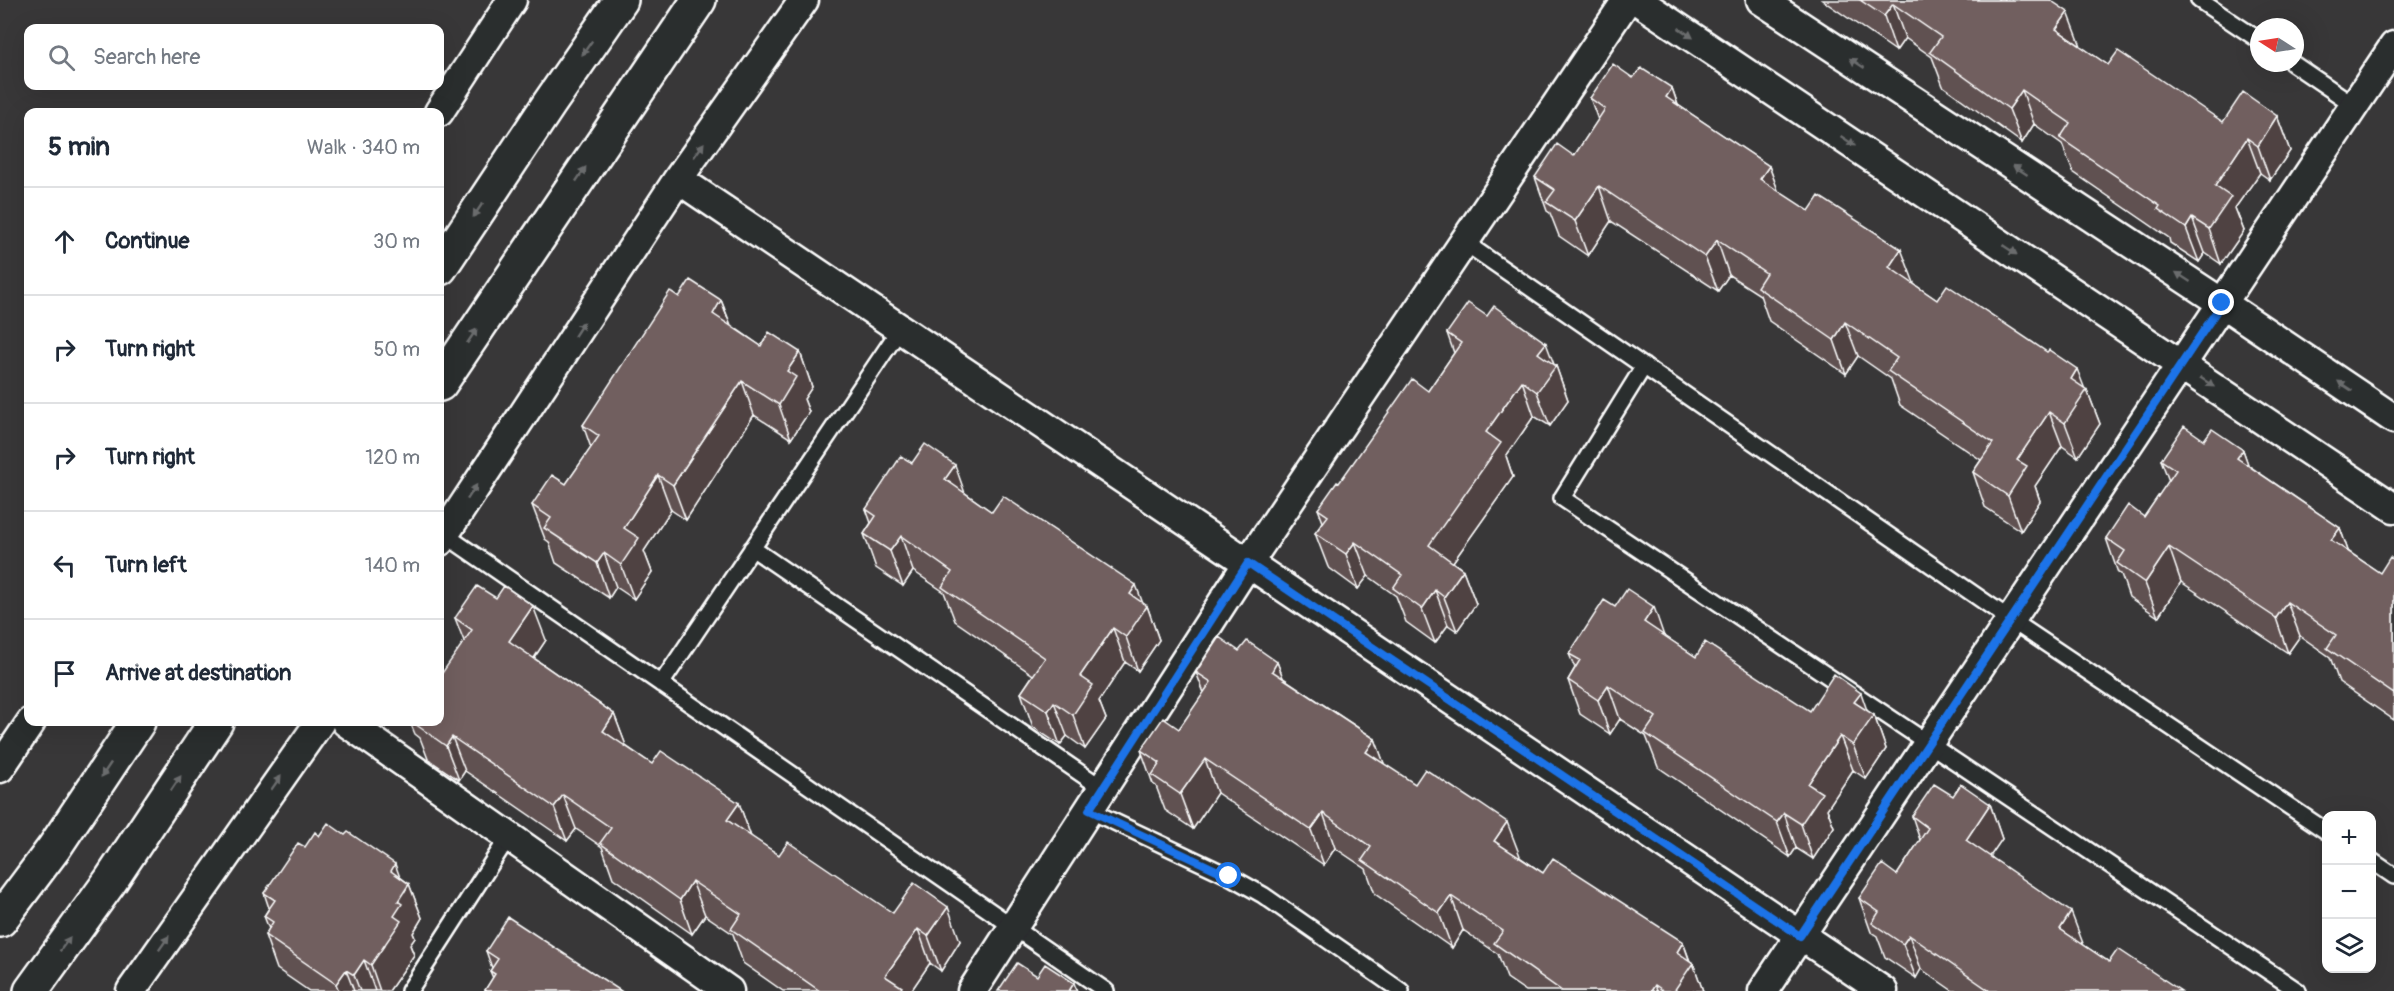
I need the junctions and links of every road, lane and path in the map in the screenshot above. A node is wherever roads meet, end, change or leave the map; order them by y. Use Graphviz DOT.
graph roads {
  1 [pos="512,0"];
  2 [pos="621,0"];
  3 [pos="699,0"];
  4 [pos="804,0"];
  5 [pos="1628,0"];
  6 [pos="1638,0"];
  7 [pos="1761,0"];
  8 [pos="2199,0"];
  9 [pos="2250,34"];
  10 [pos="2394,46"];
  11 [pos="2304,71"];
  12 [pos="2354,105"];
  13 [pos="442,108"];
  14 [pos="678,179"];
  15 [pos="1464,242"];
  16 [pos="444,262"];
  17 [pos="2222,303"];
  18 [pos="900,329"];
  19 [pos="2181,365"];
  20 [pos="1644,366"];
  21 [pos="444,378"];
  22 [pos="2394,419"];
  23 [pos="2394,508"];
  24 [pos="444,534"];
  25 [pos="444,538"];
  26 [pos="753,548"];
  27 [pos="1248,563"];
  28 [pos="2011,620"];
  29 [pos="661,684"];
  30 [pos="28,726"];
  31 [pos="135,726"];
  32 [pos="213,726"];
  33 [pos="317,726"];
  34 [pos="352,726"];
  35 [pos="1928,745"];
  36 [pos="0,768"];
  37 [pos="1096,799"];
  38 [pos="2322,828"];
  39 [pos="509,836"];
  40 [pos="2376,864"];
  41 [pos="2394,876"];
  42 [pos="0,920"];
  43 [pos="1012,928"];
  44 [pos="1800,936"];
  45 [pos="31,991"];
  46 [pos="130,991"];
  47 [pos="409,991"];
  48 [pos="729,991"];
  49 [pos="972,991"];
  50 [pos="1106,991"];
  51 [pos="1401,991"];
  52 [pos="1763,991"];
  53 [pos="1883,991"];
  54 [pos="2298,991"];
  1 -- 13 [label="street"];
  2 -- 16 [label="street, one-way"];
  21 -- 3 [label="street, one-way"];
  14 -- 4 [label="street, one-way"];
  5 -- 15 [label="street"];
  6 -- 19 [label="street, one-way"];
  17 -- 7 [label="street, one-way"];
  8 -- 9 [label="lane"];
  10 -- 12 [label="street"];
  11 -- 12 [label="lane"];
  12 -- 17 [label="street"];
  14 -- 18 [label="street"];
  24 -- 14 [label="street, one-way"];
  15 -- 20 [label="lane"];
  15 -- 27 [label="street"];
  17 -- 19 [label="street"];
  22 -- 17 [label="street, one-way"];
  18 -- 26 [label="lane"];
  18 -- 27 [label="street"];
  19 -- 23 [label="street, one-way"];
  19 -- 28 [label="street"];
  20 -- 28 [label="lane"];
  20 -- 35 [label="lane"];
  25 -- 29 [label="lane"];
  26 -- 29 [label="lane"];
  26 -- 37 [label="lane"];
  27 -- 37 [label="street"];
  27 -- 44 [label="street"];
  28 -- 35 [label="street"];
  28 -- 38 [label="lane"];
  29 -- 43 [label="lane"];
  30 -- 36 [label="street"];
  31 -- 42 [label="street, one-way"];
  45 -- 32 [label="street, one-way"];
  46 -- 33 [label="street, one-way"];
  34 -- 39 [label="street"];
  35 -- 44 [label="street"];
  35 -- 54 [label="lane"];
  37 -- 43 [label="street"];
  37 -- 51 [label="lane"];
  39 -- 47 [label="lane"];
  39 -- 48 [label="street"];
  40 -- 41 [label="lane"];
  43 -- 49 [label="street"];
  43 -- 50 [label="lane"];
  44 -- 52 [label="street"];
  44 -- 53 [label="street"];
}
